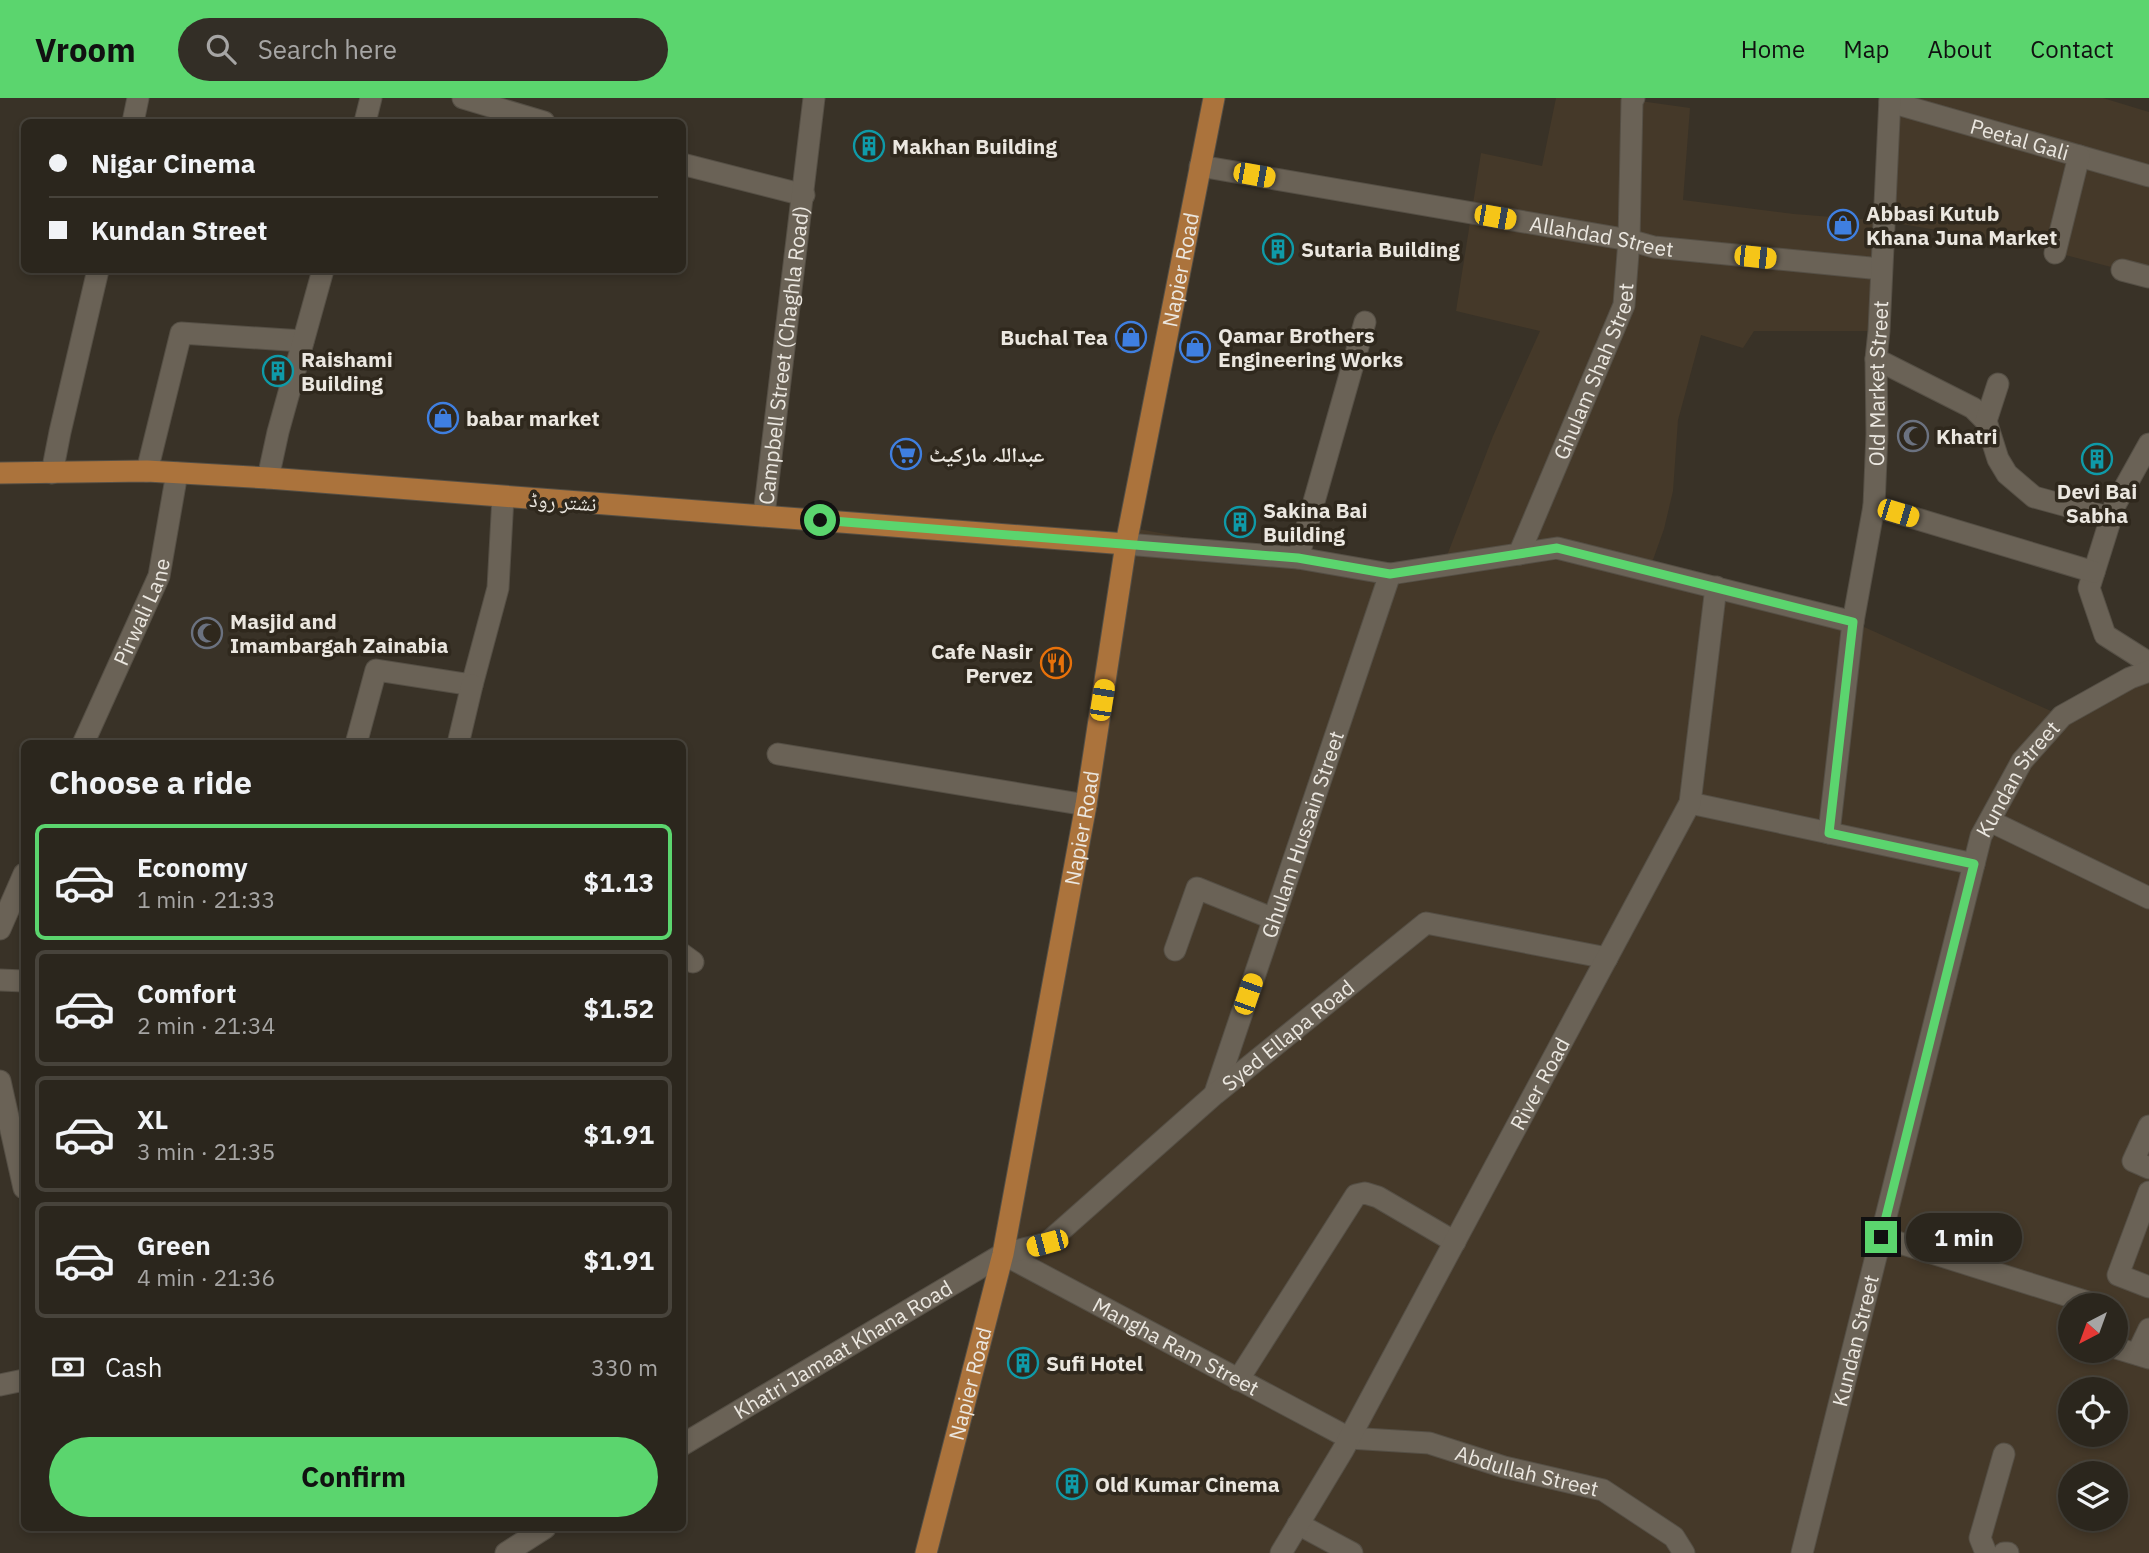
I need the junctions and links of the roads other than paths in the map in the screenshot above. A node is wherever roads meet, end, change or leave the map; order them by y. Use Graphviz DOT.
graph roads {
  1 [pos="138,98"];
  2 [pos="372,98"];
  3 [pos="463,98"];
  4 [pos="814,98"];
  5 [pos="1214,98"];
  6 [pos="1634,98"];
  7 [pos="1890,100"];
  8 [pos="134,119"];
  9 [pos="366,119"];
  10 [pos="534,119"];
  11 [pos="2079,156"];
  12 [pos="686,165"];
  13 [pos="1200,166"];
  14 [pos="2149,176"];
  15 [pos="804,195"];
  16 [pos="1629,240"];
  17 [pos="2055,253"];
  18 [pos="1881,269"];
  19 [pos="2122,270"];
  20 [pos="97,273"];
  21 [pos="322,273"];
  22 [pos="2149,277"];
  23 [pos="1365,322"];
  24 [pos="303,341"];
  25 [pos="1876,359"];
  26 [pos="1998,384"];
  27 [pos="1986,421"];
  28 [pos="2149,444"];
  29 [pos="147,471"];
  30 [pos="0,473"];
  31 [pos="52,473"];
  32 [pos="177,473"];
  33 [pos="268,478"];
  34 [pos="503,497"];
  35 [pos="1874,506"];
  36 [pos="764,515"];
  37 [pos="2111,518"];
  38 [pos="1126,544"];
  39 [pos="1519,554"];
  40 [pos="1298,558"];
  41 [pos="2094,572"];
  42 [pos="1390,574"];
  43 [pos="1716,587"];
  44 [pos="1853,622"];
  45 [pos="2149,663"];
  46 [pos="2149,671"];
  47 [pos="472,685"];
  48 [pos="85,740"];
  49 [pos="357,740"];
  50 [pos="459,740"];
  51 [pos="778,754"];
  52 [pos="1690,803"];
  53 [pos="1086,804"];
  54 [pos="1990,821"];
  55 [pos="1829,833"];
  56 [pos="1974,864"];
  57 [pos="21,881"];
  58 [pos="2149,898"];
  59 [pos="1274,919"];
  60 [pos="0,929"];
  61 [pos="1175,950"];
  62 [pos="1607,958"];
  63 [pos="0,980"];
  64 [pos="21,981"];
  65 [pos="0,1080"];
  66 [pos="1214,1094"];
  67 [pos="2149,1126"];
  68 [pos="2149,1168"];
  69 [pos="21,1174"];
  70 [pos="2149,1192"];
  71 [pos="1881,1237"];
  72 [pos="1455,1242"];
  73 [pos="1003,1254"];
  74 [pos="2149,1287"];
  75 [pos="2059,1293"];
  76 [pos="2149,1329"];
  77 [pos="2143,1356"];
  78 [pos="1238,1380"];
  79 [pos="21,1381"];
  80 [pos="0,1385"];
  81 [pos="1349,1438"];
  82 [pos="686,1443"];
  83 [pos="2004,1454"];
  84 [pos="1298,1524"];
  85 [pos="540,1531"];
  86 [pos="506,1553"];
  87 [pos="926,1553"];
  88 [pos="1281,1553"];
  89 [pos="1352,1553"];
  90 [pos="1684,1553"];
  91 [pos="1802,1553"];
  92 [pos="1986,1553"];
  1 -- 8 [label="street"];
  2 -- 9 [label="street"];
  3 -- 10 [label="street"];
  4 -- 15 [label="street, Campbell Street (Chaghla Road)"];
  5 -- 13 [label="main road, Napier Road"];
  6 -- 16 [label="street, Ghulam Shah Street"];
  7 -- 11 [label="street, Peetal Gali"];
  7 -- 18 [label="street, Old Market Street"];
  11 -- 14 [label="street, Peetal Gali"];
  11 -- 17 [label="street"];
  12 -- 15 [label="street"];
  13 -- 16 [label="street, Allahdad Street"];
  13 -- 38 [label="main road, Napier Road"];
  15 -- 36 [label="street, Campbell Street (Chaghla Road)"];
  16 -- 18 [label="street, Allahdad Street"];
  16 -- 39 [label="street, Ghulam Shah Street"];
  18 -- 25 [label="street, Old Market Street"];
  19 -- 22 [label="street"];
  20 -- 31 [label="street"];
  21 -- 24 [label="street"];
  23 -- 40 [label="street"];
  24 -- 29 [label="street"];
  24 -- 33 [label="street"];
  25 -- 27 [label="street"];
  25 -- 35 [label="street, Old Market Street"];
  26 -- 27 [label="street"];
  27 -- 37 [label="street"];
  28 -- 37 [label="street"];
  29 -- 31 [label="main road, نشتر روڈ"];
  29 -- 32 [label="main road, نشتر روڈ"];
  30 -- 31 [label="main road, نشتر روڈ"];
  32 -- 33 [label="main road, نشتر روڈ"];
  32 -- 48 [label="street, Pirwali Lane"];
  33 -- 34 [label="main road, نشتر روڈ"];
  34 -- 36 [label="main road, نشتر روڈ"];
  34 -- 47 [label="street"];
  35 -- 41 [label="street"];
  35 -- 44 [label="street, Old Market Street"];
  36 -- 38 [label="main road, نشتر روڈ"];
  37 -- 41 [label="street"];
  38 -- 40 [label="street"];
  38 -- 53 [label="main road, Napier Road"];
  39 -- 42 [label="street"];
  39 -- 43 [label="street"];
  40 -- 42 [label="street"];
  41 -- 45 [label="street"];
  42 -- 59 [label="street, Ghulam Hussain Street"];
  43 -- 44 [label="street"];
  43 -- 52 [label="street, River Road"];
  44 -- 55 [label="street, Old Market Street"];
  46 -- 54 [label="street, Kundan Street"];
  47 -- 49 [label="street"];
  47 -- 50 [label="street"];
  51 -- 53 [label="street"];
  52 -- 55 [label="street"];
  52 -- 62 [label="street, River Road"];
  53 -- 73 [label="main road, Napier Road"];
  54 -- 56 [label="street, Kundan Street"];
  54 -- 58 [label="street"];
  55 -- 56 [label="street"];
  56 -- 71 [label="street, Kundan Street"];
  57 -- 60 [label="street"];
  59 -- 61 [label="street"];
  59 -- 66 [label="street, Ghulam Hussain Street"];
  62 -- 66 [label="street, Syed Ellapa Road"];
  62 -- 72 [label="street, River Road"];
  63 -- 64 [label="street"];
  65 -- 69 [label="street"];
  66 -- 73 [label="street, Syed Ellapa Road"];
  67 -- 68 [label="street"];
  70 -- 74 [label="street"];
  71 -- 75 [label="street"];
  71 -- 91 [label="street, Kundan Street"];
  72 -- 78 [label="street"];
  72 -- 81 [label="street, River Road"];
  73 -- 78 [label="street, Mangha Ram Street"];
  73 -- 82 [label="street, Khatri Jamaat Khana Road"];
  73 -- 87 [label="main road, Napier Road"];
  76 -- 77 [label="street"];
  78 -- 81 [label="street, Mangha Ram Street"];
  79 -- 80 [label="street"];
  81 -- 84 [label="street, River Road"];
  81 -- 90 [label="street, Abdullah Street"];
  83 -- 92 [label="street"];
  84 -- 88 [label="street, River Road"];
  84 -- 89 [label="street"];
  85 -- 86 [label="street"];
}
